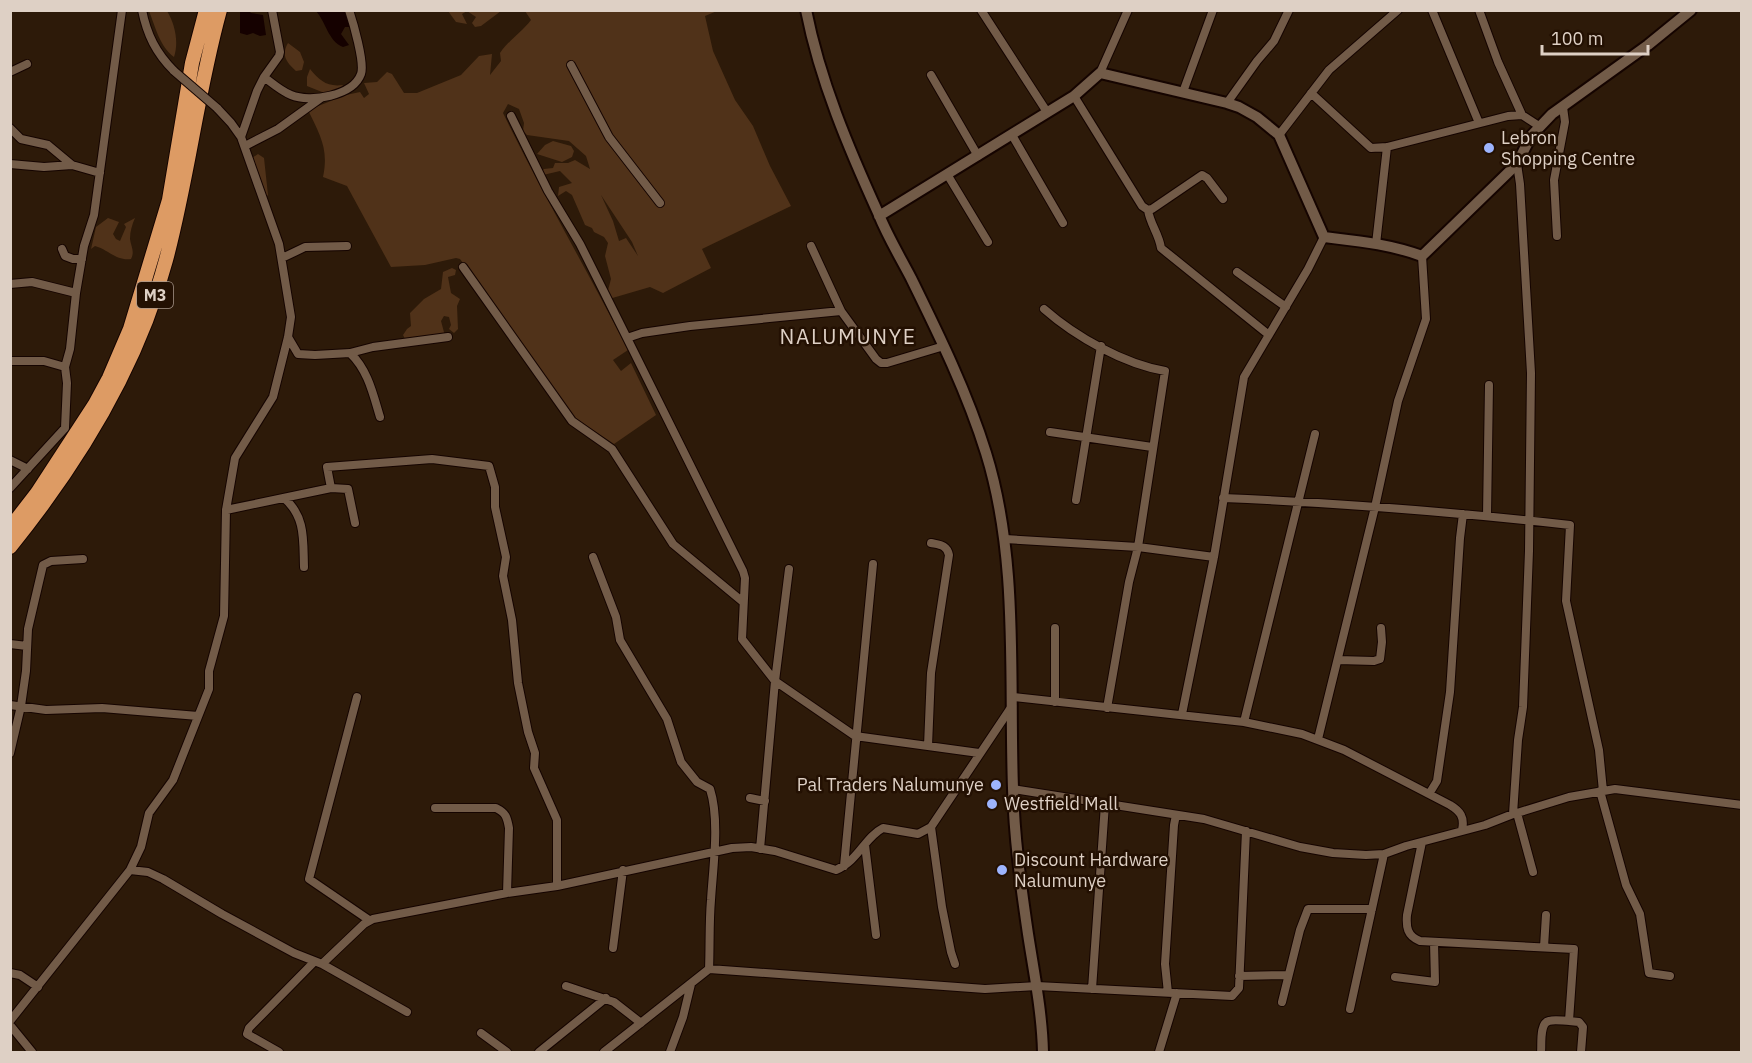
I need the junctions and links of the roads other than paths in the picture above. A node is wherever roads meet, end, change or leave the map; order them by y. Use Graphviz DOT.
graph roads {
  1 [pos="122,10"];
  2 [pos="142,10"];
  3 [pos="206,10"];
  4 [pos="220,10"];
  5 [pos="272,10"];
  6 [pos="349,10"];
  7 [pos="806,10"];
  8 [pos="981,10"];
  9 [pos="1128,10"];
  10 [pos="1213,10"];
  11 [pos="1289,10"];
  12 [pos="1398,10"];
  13 [pos="1432,10"];
  14 [pos="1479,10"];
  15 [pos="1691,10"];
  16 [pos="27,64"];
  17 [pos="571,65"];
  18 [pos="10,72"];
  19 [pos="1100,73"];
  20 [pos="931,75"];
  21 [pos="264,77"];
  22 [pos="1183,92"];
  23 [pos="1311,93"];
  24 [pos="1074,96"];
  25 [pos="321,98"];
  26 [pos="1227,103"];
  27 [pos="1563,107"];
  28 [pos="1047,112"];
  29 [pos="1522,115"];
  30 [pos="511,116"];
  31 [pos="1479,123"];
  32 [pos="1539,126"];
  33 [pos="10,128"];
  34 [pos="1012,135"];
  35 [pos="1279,135"];
  36 [pos="241,137"];
  37 [pos="245,146"];
  38 [pos="1388,147"];
  39 [pos="978,156"];
  40 [pos="10,164"];
  41 [pos="1517,164"];
  42 [pos="72,165"];
  43 [pos="100,173"];
  44 [pos="947,174"];
  45 [pos="1223,199"];
  46 [pos="660,203"];
  47 [pos="1148,210"];
  48 [pos="879,216"];
  49 [pos="1063,223"];
  50 [pos="1557,236"];
  51 [pos="1324,237"];
  52 [pos="988,242"];
  53 [pos="1376,244"];
  54 [pos="347,246"];
  55 [pos="811,246"];
  56 [pos="62,249"];
  57 [pos="1422,256"];
  58 [pos="282,258"];
  59 [pos="82,259"];
  60 [pos="463,267"];
  61 [pos="1237,272"];
  62 [pos="10,284"];
  63 [pos="76,293"];
  64 [pos="1286,307"];
  65 [pos="1044,309"];
  66 [pos="841,311"];
  67 [pos="1269,335"];
  68 [pos="288,337"];
  69 [pos="448,337"];
  70 [pos="627,338"];
  71 [pos="944,346"];
  72 [pos="1101,346"];
  73 [pos="350,353"];
  74 [pos="10,360"];
  75 [pos="65,367"];
  76 [pos="1489,385"];
  77 [pos="380,417"];
  78 [pos="1050,432"];
  79 [pos="1315,434"];
  80 [pos="1085,436"];
  81 [pos="1152,447"];
  82 [pos="10,460"];
  83 [pos="28,469"];
  84 [pos="10,488"];
  85 [pos="331,488"];
  86 [pos="284,498"];
  87 [pos="1223,498"];
  88 [pos="1076,500"];
  89 [pos="1297,501"];
  90 [pos="1375,507"];
  91 [pos="226,510"];
  92 [pos="1463,514"];
  93 [pos="1487,516"];
  94 [pos="1528,520"];
  95 [pos="355,523"];
  96 [pos="10,528"];
  97 [pos="1005,539"];
  98 [pos="931,543"];
  99 [pos="10,547"];
  100 [pos="1138,547"];
  101 [pos="593,557"];
  102 [pos="1214,557"];
  103 [pos="83,559"];
  104 [pos="873,564"];
  105 [pos="304,567"];
  106 [pos="789,569"];
  107 [pos="743,602"];
  108 [pos="1055,628"];
  109 [pos="1381,628"];
  110 [pos="10,644"];
  111 [pos="27,646"];
  112 [pos="1338,660"];
  113 [pos="774,681"];
  114 [pos="357,697"];
  115 [pos="1013,701"];
  116 [pos="1055,702"];
  117 [pos="10,705"];
  118 [pos="21,706"];
  119 [pos="1107,708"];
  120 [pos="1182,714"];
  121 [pos="198,716"];
  122 [pos="1244,722"];
  123 [pos="855,736"];
  124 [pos="1318,739"];
  125 [pos="928,746"];
  126 [pos="10,753"];
  127 [pos="979,753"];
  128 [pos="1013,789"];
  129 [pos="1602,791"];
  130 [pos="1429,795"];
  131 [pos="750,798"];
  132 [pos="765,801"];
  133 [pos="1105,804"];
  134 [pos="1742,805"];
  135 [pos="435,808"];
  136 [pos="1176,815"];
  137 [pos="931,827"];
  138 [pos="1462,830"];
  139 [pos="1246,831"];
  140 [pos="1422,842"];
  141 [pos="866,845"];
  142 [pos="760,849"];
  143 [pos="714,852"];
  144 [pos="1384,854"];
  145 [pos="844,867"];
  146 [pos="130,870"];
  147 [pos="623,870"];
  148 [pos="1533,872"];
  149 [pos="557,886"];
  150 [pos="507,893"];
  151 [pos="1372,909"];
  152 [pos="1546,915"];
  153 [pos="369,920"];
  154 [pos="876,935"];
  155 [pos="1434,942"];
  156 [pos="1544,947"];
  157 [pos="613,948"];
  158 [pos="318,963"];
  159 [pos="955,964"];
  160 [pos="709,969"];
  161 [pos="10,973"];
  162 [pos="1288,975"];
  163 [pos="1239,976"];
  164 [pos="1670,976"];
  165 [pos="1395,978"];
  166 [pos="691,984"];
  167 [pos="566,986"];
  168 [pos="1037,986"];
  169 [pos="38,987"];
  170 [pos="1092,988"];
  171 [pos="1173,993"];
  172 [pos="606,998"];
  173 [pos="1282,1002"];
  174 [pos="1350,1009"];
  175 [pos="407,1012"];
  176 [pos="1569,1021"];
  177 [pos="10,1023"];
  178 [pos="641,1023"];
  179 [pos="482,1033"];
  180 [pos="32,1053"];
  181 [pos="279,1053"];
  182 [pos="507,1053"];
  183 [pos="539,1053"];
  184 [pos="604,1053"];
  185 [pos="670,1053"];
  186 [pos="1044,1053"];
  187 [pos="1159,1053"];
  188 [pos="1541,1053"];
  189 [pos="1581,1053"];
  1 -- 43 [label="street"];
  2 -- 36 [label="street, bridge"];
  3 -- 96 [label="highway, M3"];
  4 -- 99 [label="highway, M3"];
  5 -- 21 [label="street"];
  6 -- 25 [label="street"];
  7 -- 48 [label="street"];
  8 -- 28 [label="street"];
  9 -- 19 [label="street"];
  10 -- 22 [label="street"];
  11 -- 26 [label="street"];
  12 -- 23 [label="street"];
  13 -- 31 [label="street"];
  14 -- 29 [label="street"];
  15 -- 27 [label="street"];
  16 -- 18 [label="street"];
  17 -- 46 [label="street"];
  19 -- 22 [label="street"];
  19 -- 24 [label="street"];
  20 -- 39 [label="street"];
  21 -- 25 [label="street"];
  21 -- 36 [label="street"];
  22 -- 26 [label="street"];
  23 -- 35 [label="street"];
  23 -- 38 [label="street"];
  24 -- 28 [label="street"];
  24 -- 47 [label="street"];
  25 -- 37 [label="street"];
  26 -- 35 [label="street"];
  27 -- 32 [label="street"];
  27 -- 50 [label="street"];
  28 -- 34 [label="street"];
  29 -- 31 [label="street"];
  29 -- 32 [label="street"];
  30 -- 70 [label="street"];
  31 -- 38 [label="street"];
  32 -- 41 [label="street"];
  33 -- 42 [label="street"];
  34 -- 39 [label="street"];
  34 -- 49 [label="street"];
  35 -- 51 [label="street"];
  36 -- 37 [label="street"];
  37 -- 58 [label="street"];
  38 -- 53 [label="street"];
  39 -- 44 [label="street"];
  40 -- 42 [label="street"];
  41 -- 57 [label="street"];
  41 -- 94 [label="street"];
  42 -- 43 [label="street"];
  43 -- 59 [label="street"];
  44 -- 48 [label="street"];
  44 -- 52 [label="street"];
  45 -- 47 [label="street"];
  47 -- 67 [label="street"];
  48 -- 71 [label="street"];
  51 -- 53 [label="street"];
  51 -- 64 [label="street"];
  53 -- 57 [label="street"];
  54 -- 58 [label="street"];
  55 -- 66 [label="street"];
  56 -- 59 [label="street"];
  57 -- 90 [label="street"];
  58 -- 68 [label="street"];
  59 -- 63 [label="street"];
  60 -- 107 [label="street"];
  61 -- 64 [label="street"];
  62 -- 63 [label="street"];
  63 -- 75 [label="street"];
  64 -- 67 [label="street"];
  65 -- 72 [label="street"];
  66 -- 70 [label="street"];
  66 -- 71 [label="street"];
  67 -- 87 [label="street"];
  68 -- 73 [label="street"];
  68 -- 91 [label="street"];
  69 -- 73 [label="street"];
  70 -- 107 [label="street"];
  71 -- 97 [label="street"];
  72 -- 80 [label="street"];
  72 -- 81 [label="street"];
  73 -- 77 [label="street"];
  74 -- 75 [label="street"];
  75 -- 83 [label="street"];
  76 -- 93 [label="street"];
  78 -- 80 [label="street"];
  79 -- 89 [label="street"];
  80 -- 81 [label="street"];
  80 -- 88 [label="street"];
  81 -- 100 [label="street"];
  82 -- 83 [label="street"];
  83 -- 84 [label="street"];
  85 -- 86 [label="street"];
  85 -- 95 [label="street"];
  85 -- 149 [label="street"];
  86 -- 91 [label="street"];
  86 -- 105 [label="street"];
  87 -- 89 [label="street"];
  87 -- 102 [label="street"];
  89 -- 90 [label="street"];
  89 -- 122 [label="street"];
  90 -- 92 [label="street"];
  90 -- 112 [label="street"];
  91 -- 121 [label="street"];
  92 -- 93 [label="street"];
  92 -- 130 [label="street"];
  93 -- 94 [label="street"];
  94 -- 129 [label="street"];
  94 -- 138 [label="street"];
  97 -- 100 [label="street"];
  97 -- 115 [label="street"];
  98 -- 125 [label="street"];
  100 -- 102 [label="street"];
  100 -- 119 [label="street"];
  101 -- 143 [label="street"];
  102 -- 120 [label="street"];
  103 -- 111 [label="street"];
  104 -- 123 [label="street"];
  106 -- 113 [label="street"];
  107 -- 113 [label="street"];
  108 -- 116 [label="street"];
  109 -- 112 [label="street"];
  110 -- 111 [label="street"];
  111 -- 118 [label="street"];
  112 -- 124 [label="street"];
  113 -- 123 [label="street"];
  113 -- 132 [label="street"];
  114 -- 153 [label="street"];
  115 -- 116 [label="street"];
  115 -- 127 [label="street"];
  115 -- 128 [label="street"];
  116 -- 119 [label="street"];
  117 -- 118 [label="street"];
  118 -- 121 [label="street"];
  118 -- 126 [label="street"];
  119 -- 120 [label="street"];
  120 -- 122 [label="street"];
  121 -- 146 [label="street"];
  122 -- 124 [label="street"];
  123 -- 125 [label="street"];
  123 -- 145 [label="street"];
  124 -- 130 [label="street"];
  125 -- 127 [label="street"];
  127 -- 137 [label="street"];
  128 -- 133 [label="street"];
  128 -- 168 [label="street"];
  129 -- 134 [label="street"];
  129 -- 148 [label="street"];
  129 -- 164 [label="street"];
  130 -- 138 [label="street"];
  131 -- 132 [label="street"];
  132 -- 142 [label="street"];
  133 -- 136 [label="street"];
  133 -- 170 [label="street"];
  135 -- 150 [label="street"];
  136 -- 139 [label="street"];
  136 -- 171 [label="street"];
  137 -- 141 [label="street"];
  137 -- 159 [label="street"];
  138 -- 140 [label="street"];
  139 -- 144 [label="street"];
  139 -- 163 [label="street"];
  140 -- 144 [label="street"];
  140 -- 155 [label="street"];
  141 -- 145 [label="street"];
  141 -- 154 [label="street"];
  142 -- 143 [label="street"];
  142 -- 145 [label="street"];
  143 -- 147 [label="street"];
  143 -- 160 [label="street"];
  144 -- 151 [label="street"];
  146 -- 158 [label="street"];
  146 -- 169 [label="street"];
  147 -- 149 [label="street"];
  147 -- 157 [label="street"];
  149 -- 150 [label="street"];
  150 -- 153 [label="street"];
  151 -- 162 [label="street"];
  151 -- 174 [label="street"];
  152 -- 156 [label="street"];
  153 -- 158 [label="street"];
  155 -- 156 [label="street"];
  155 -- 165 [label="street"];
  156 -- 176 [label="street"];
  158 -- 175 [label="street"];
  158 -- 181 [label="street"];
  160 -- 166 [label="street"];
  160 -- 168 [label="street"];
  161 -- 169 [label="street"];
  162 -- 163 [label="street"];
  162 -- 173 [label="street"];
  163 -- 171 [label="street"];
  166 -- 178 [label="street"];
  166 -- 185 [label="street"];
  167 -- 172 [label="street"];
  168 -- 170 [label="street"];
  168 -- 186 [label="street"];
  169 -- 177 [label="street"];
  170 -- 171 [label="street"];
  171 -- 187 [label="street"];
  172 -- 178 [label="street"];
  172 -- 183 [label="street"];
  176 -- 188 [label="street"];
  176 -- 189 [label="street"];
  177 -- 180 [label="street"];
  178 -- 184 [label="street"];
  179 -- 182 [label="street"];
}
